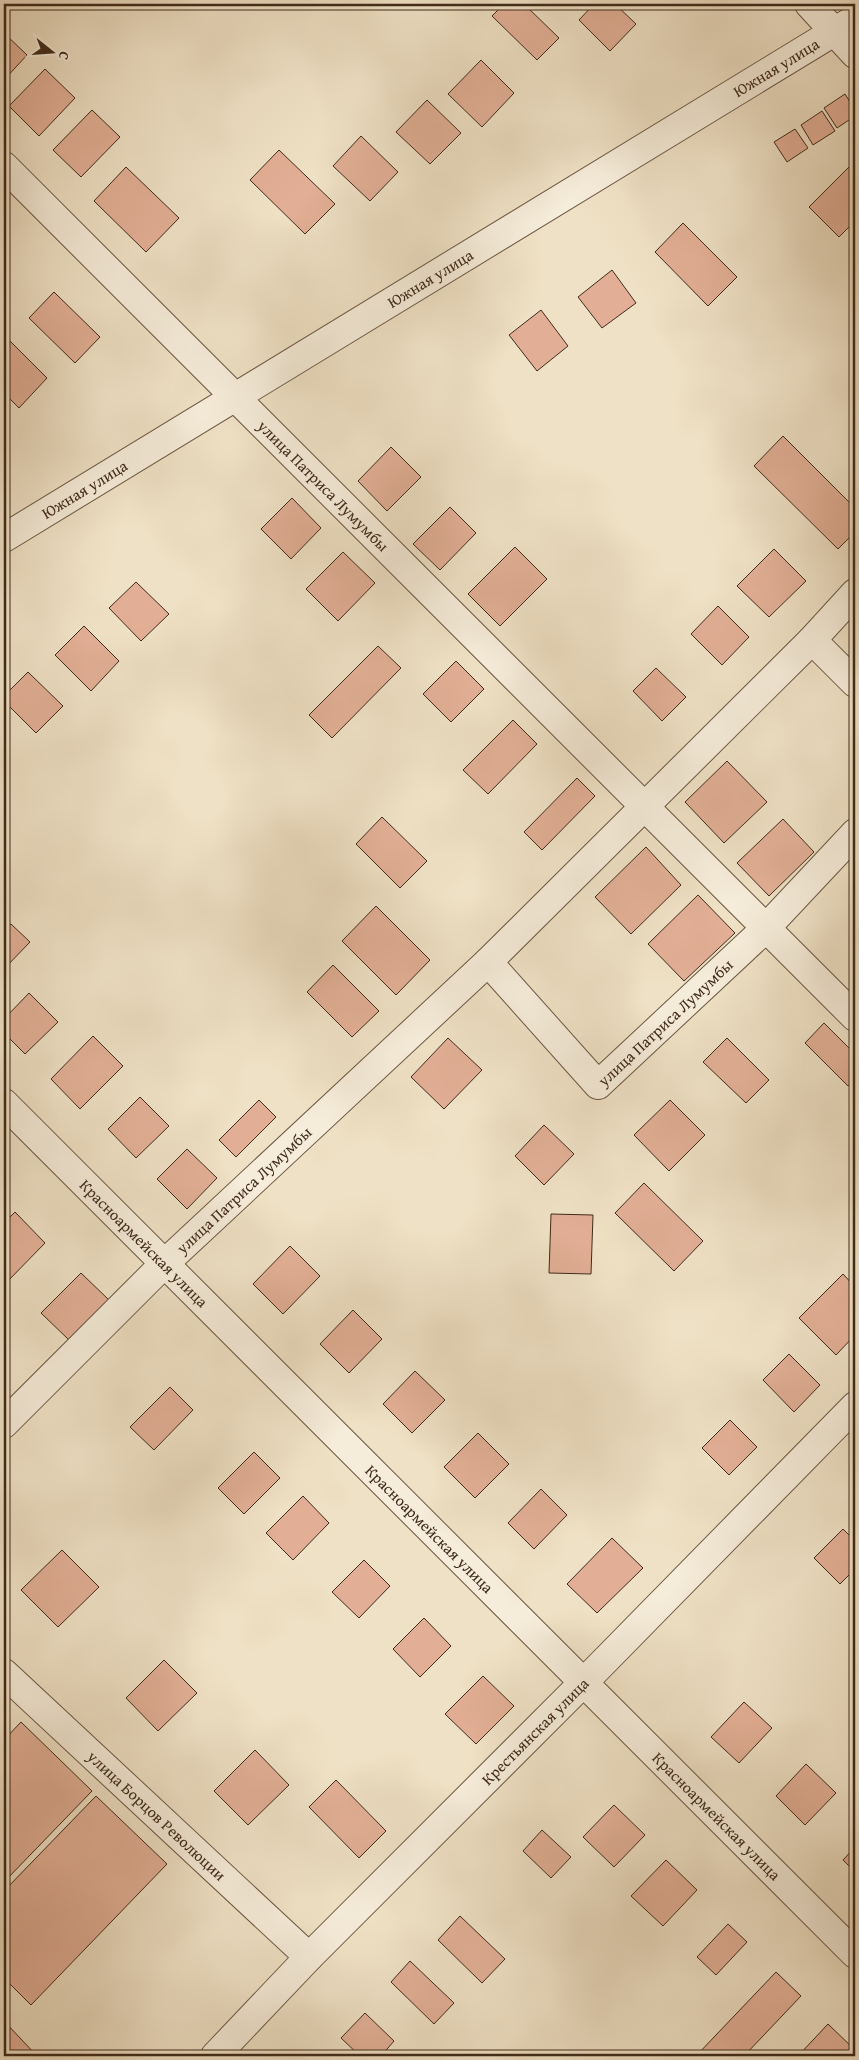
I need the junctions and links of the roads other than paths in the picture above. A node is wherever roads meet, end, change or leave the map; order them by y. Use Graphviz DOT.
graph roads {
  1 [pos="809,4"];
  2 [pos="845,25"];
  3 [pos="855,54"];
  4 [pos="4,166"];
  5 [pos="236,397"];
  6 [pos="4,538"];
  7 [pos="855,593"];
  8 [pos="812,640"];
  9 [pos="855,683"];
  10 [pos="644,806"];
  11 [pos="855,833"];
  12 [pos="766,928"];
  13 [pos="488,962"];
  14 [pos="855,1017"];
  15 [pos="4,1103"];
  16 [pos="164,1264"];
  17 [pos="855,1406"];
  18 [pos="4,1424"];
  19 [pos="4,1673"];
  20 [pos="584,1682"];
  21 [pos="855,1954"];
  22 [pos="309,1957"];
  23 [pos="215,2056"];
  1 -- 2 [label="street"];
  2 -- 3 [label="street"];
  2 -- 5 [label="street, Южная улица"];
  4 -- 5 [label="street, улица Патриса Лумумбы"];
  5 -- 6 [label="street, Южная улица"];
  5 -- 10 [label="street, улица Патриса Лумумбы"];
  7 -- 8 [label="street, улица Патриса Лумумбы"];
  8 -- 9 [label="street"];
  8 -- 10 [label="street, улица Патриса Лумумбы"];
  10 -- 12 [label="street, улица Патриса Лумумбы"];
  10 -- 13 [label="street, улица Патриса Лумумбы"];
  11 -- 12 [label="street, улица Патриса Лумумбы"];
  12 -- 13 [label="street, улица Патриса Лумумбы"];
  12 -- 14 [label="street, улица Патриса Лумумбы"];
  13 -- 16 [label="street, улица Патриса Лумумбы"];
  15 -- 16 [label="street, Красноармейская улица"];
  16 -- 18 [label="street, улица Патриса Лумумбы"];
  16 -- 20 [label="street, Красноармейская улица"];
  17 -- 20 [label="street, Крестьянская улица"];
  19 -- 22 [label="street, улица Борцов Революции"];
  20 -- 21 [label="street, Красноармейская улица"];
  20 -- 22 [label="street, Крестьянская улица"];
  22 -- 23 [label="street, Крестьянская улица"];
}
